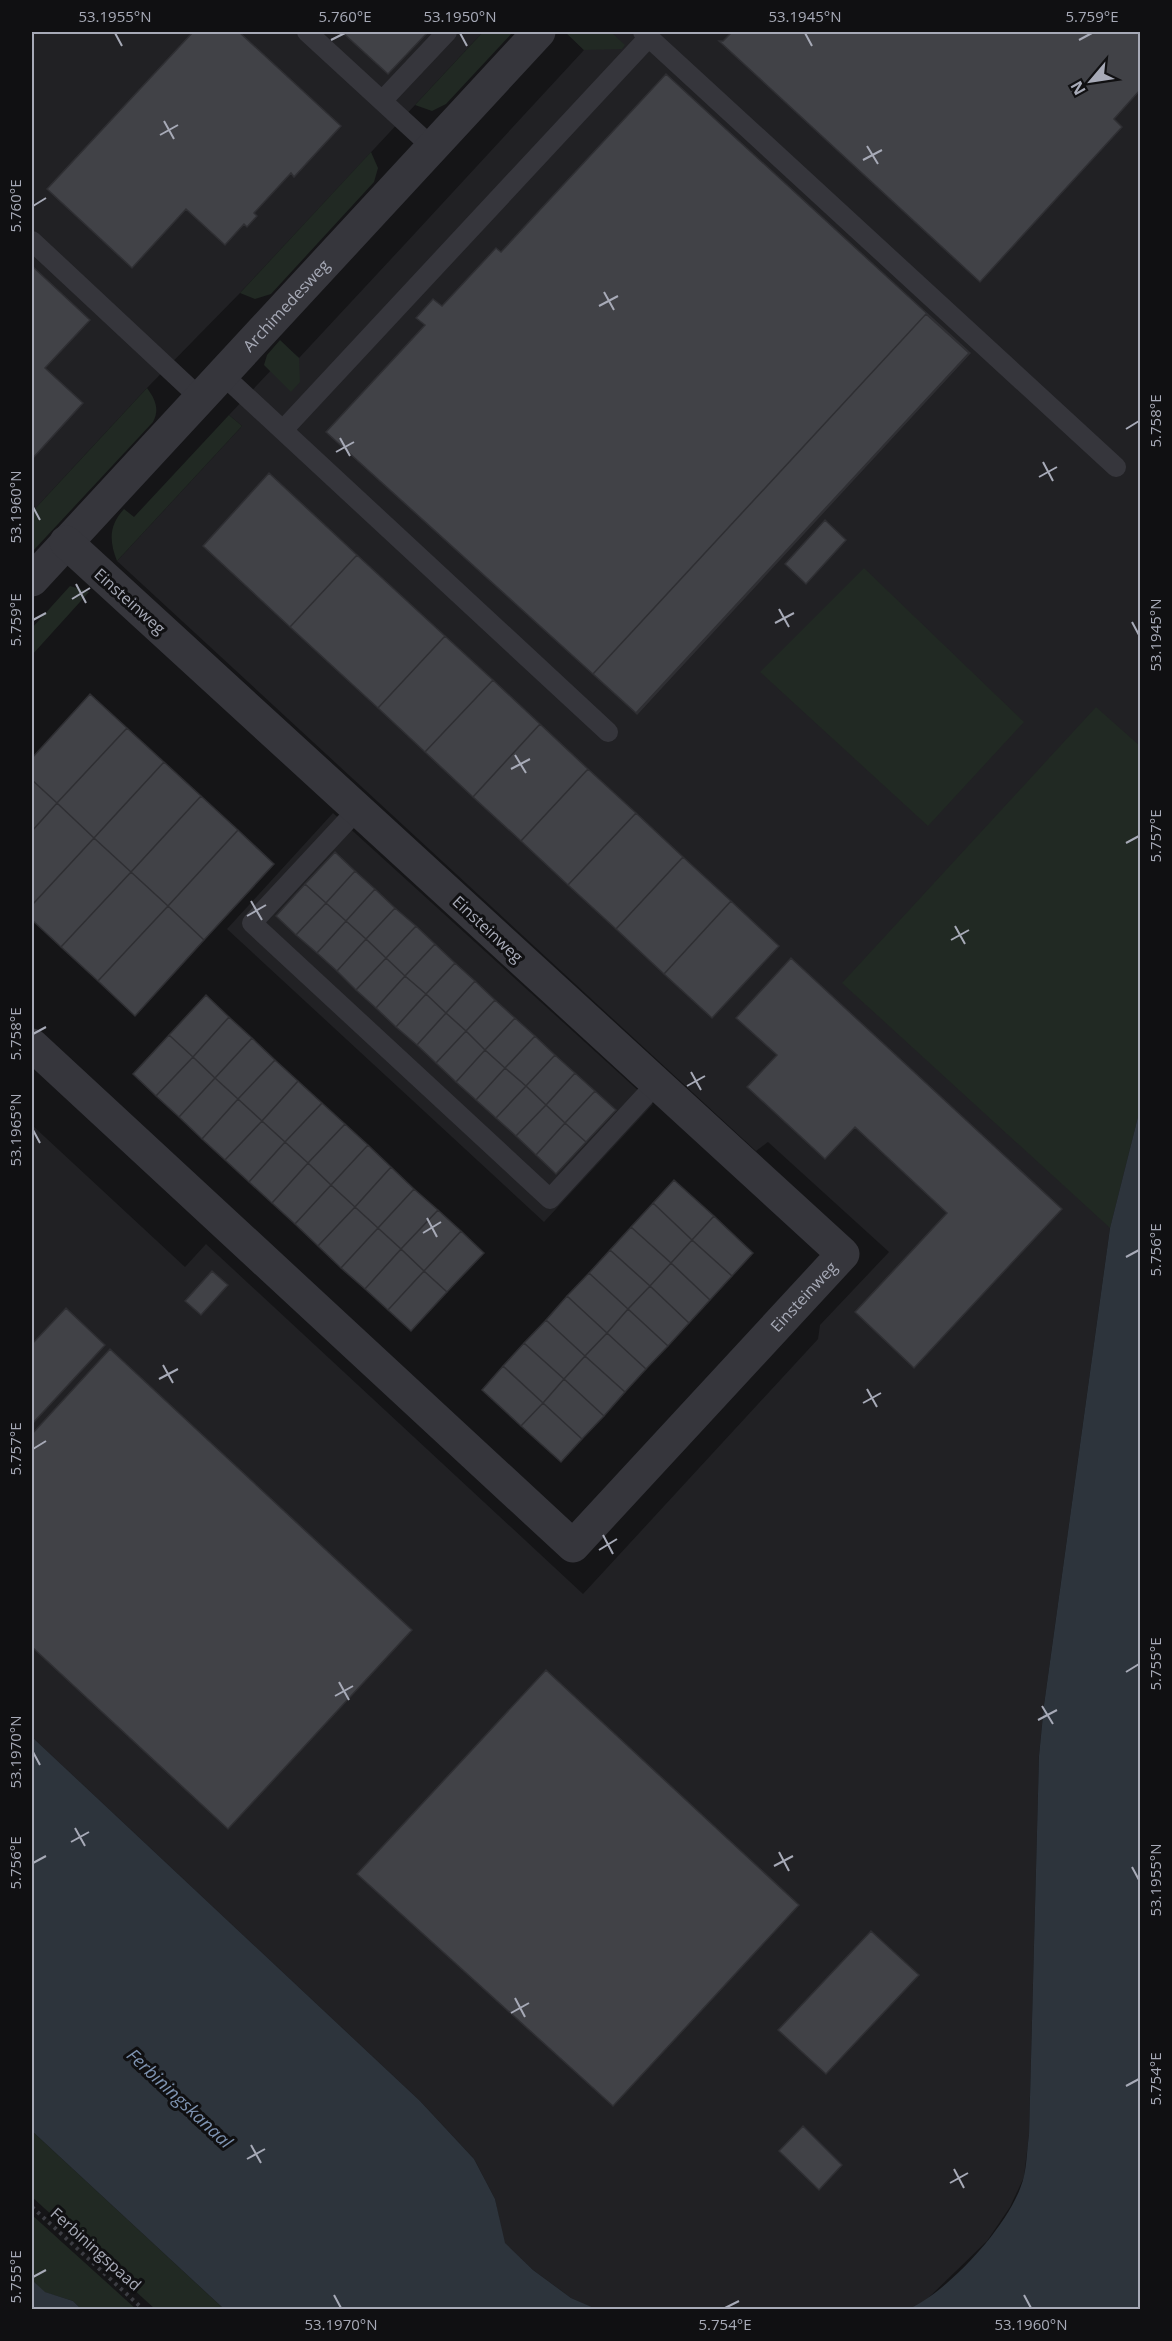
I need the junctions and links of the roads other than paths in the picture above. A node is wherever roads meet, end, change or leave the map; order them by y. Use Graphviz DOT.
graph roads {
  1 [pos="307,32"];
  2 [pos="447,32"];
  3 [pos="539,32"];
  4 [pos="646,34"];
  5 [pos="382,101"];
  6 [pos="432,147"];
  7 [pos="32,241"];
  8 [pos="222,374"];
  9 [pos="200,398"];
  10 [pos="283,430"];
  11 [pos="1116,468"];
  12 [pos="66,542"];
  13 [pos="32,580"];
  14 [pos="608,732"];
  15 [pos="358,809"];
  16 [pos="32,1045"];
  17 [pos="657,1083"];
  1 -- 5 [label="lane"];
  2 -- 5 [label="lane"];
  3 -- 6 [label="street, Archimedesweg"];
  4 -- 10 [label="lane"];
  4 -- 11 [label="lane"];
  5 -- 6 [label="lane"];
  6 -- 8 [label="street, Archimedesweg"];
  7 -- 9 [label="lane"];
  8 -- 9 [label="street, Archimedesweg"];
  8 -- 10 [label="lane"];
  9 -- 12 [label="street, Archimedesweg"];
  10 -- 14 [label="lane"];
  12 -- 13 [label="street, Archimedesweg"];
  12 -- 15 [label="street, Einsteinweg"];
  15 -- 17 [label="street, Einsteinweg"];
  15 -- 17 [label="lane"];
  16 -- 17 [label="street, Einsteinweg"];
}
